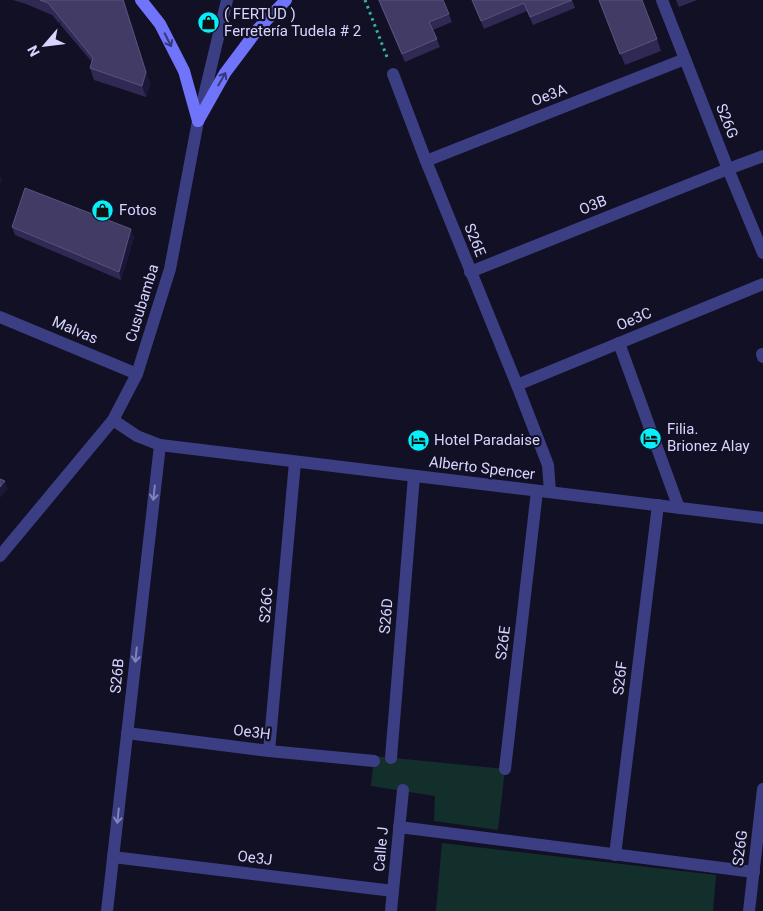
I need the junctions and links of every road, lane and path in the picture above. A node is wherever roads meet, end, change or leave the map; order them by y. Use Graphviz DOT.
graph roads {
  1 [pos="141,0"];
  2 [pos="216,0"];
  3 [pos="227,0"];
  4 [pos="286,0"];
  5 [pos="365,0"];
  6 [pos="662,0"];
  7 [pos="224,17"];
  8 [pos="685,59"];
  9 [pos="393,74"];
  10 [pos="198,121"];
  11 [pos="763,156"];
  12 [pos="426,161"];
  13 [pos="728,169"];
  14 [pos="763,253"];
  15 [pos="470,272"];
  16 [pos="763,284"];
  17 [pos="0,317"];
  18 [pos="619,343"];
  19 [pos="137,374"];
  20 [pos="517,385"];
  21 [pos="113,420"];
  22 [pos="160,445"];
  23 [pos="295,462"];
  24 [pos="414,476"];
  25 [pos="536,491"];
  26 [pos="550,492"];
  27 [pos="658,505"];
  28 [pos="678,508"];
  29 [pos="763,518"];
  30 [pos="0,556"];
  31 [pos="127,733"];
  32 [pos="269,751"];
  33 [pos="391,758"];
  34 [pos="374,761"];
  35 [pos="505,769"];
  36 [pos="763,789"];
  37 [pos="403,790"];
  38 [pos="399,827"];
  39 [pos="615,855"];
  40 [pos="113,857"];
  41 [pos="754,872"];
  42 [pos="394,892"];
  43 [pos="107,911"];
  44 [pos="391,911"];
  45 [pos="749,911"];
  1 -- 10 [label="main road, one-way"];
  2 -- 7 [label="street"];
  3 -- 7 [label="street, Cusubamba"];
  10 -- 4 [label="main road, one-way"];
  5 -- 9 [label="path"];
  6 -- 8 [label="street, S26G"];
  7 -- 10 [label="street, Cusubamba"];
  8 -- 12 [label="street, Oe3A"];
  8 -- 13 [label="street, S26G"];
  9 -- 12 [label="street, S26E"];
  10 -- 19 [label="street, Cusubamba"];
  11 -- 13 [label="street, O3B"];
  12 -- 15 [label="street, S26E"];
  13 -- 14 [label="street, S26G"];
  13 -- 15 [label="street, O3B"];
  15 -- 20 [label="street, S26E"];
  16 -- 18 [label="street, Oe3C"];
  17 -- 19 [label="street, Malvas"];
  18 -- 20 [label="street, Oe3C"];
  18 -- 28 [label="street"];
  19 -- 21 [label="street, Cusubamba"];
  20 -- 26 [label="street, S26E"];
  21 -- 22 [label="street, Alberto Spencer"];
  21 -- 30 [label="street, Cusubamba"];
  22 -- 23 [label="street, Alberto Spencer"];
  22 -- 31 [label="street, S26B, one-way"];
  23 -- 24 [label="street, Alberto Spencer"];
  23 -- 32 [label="street, S26C"];
  24 -- 25 [label="street, Alberto Spencer"];
  24 -- 33 [label="street, S26D"];
  25 -- 26 [label="street, Alberto Spencer"];
  25 -- 35 [label="street, S26E"];
  26 -- 27 [label="street, Alberto Spencer"];
  27 -- 28 [label="street, Alberto Spencer"];
  27 -- 39 [label="street, S26F"];
  28 -- 29 [label="street, Alberto Spencer"];
  31 -- 32 [label="street, Oe3H"];
  31 -- 40 [label="street, S26B, one-way"];
  32 -- 34 [label="street, Oe3H"];
  36 -- 41 [label="street, S26G"];
  37 -- 38 [label="street, Calle J"];
  38 -- 39 [label="street"];
  38 -- 42 [label="street, Calle J"];
  39 -- 41 [label="street"];
  40 -- 42 [label="street, Oe3J"];
  40 -- 43 [label="street, S26B"];
  41 -- 45 [label="street, S26G"];
  42 -- 44 [label="street, Calle J"];
}
